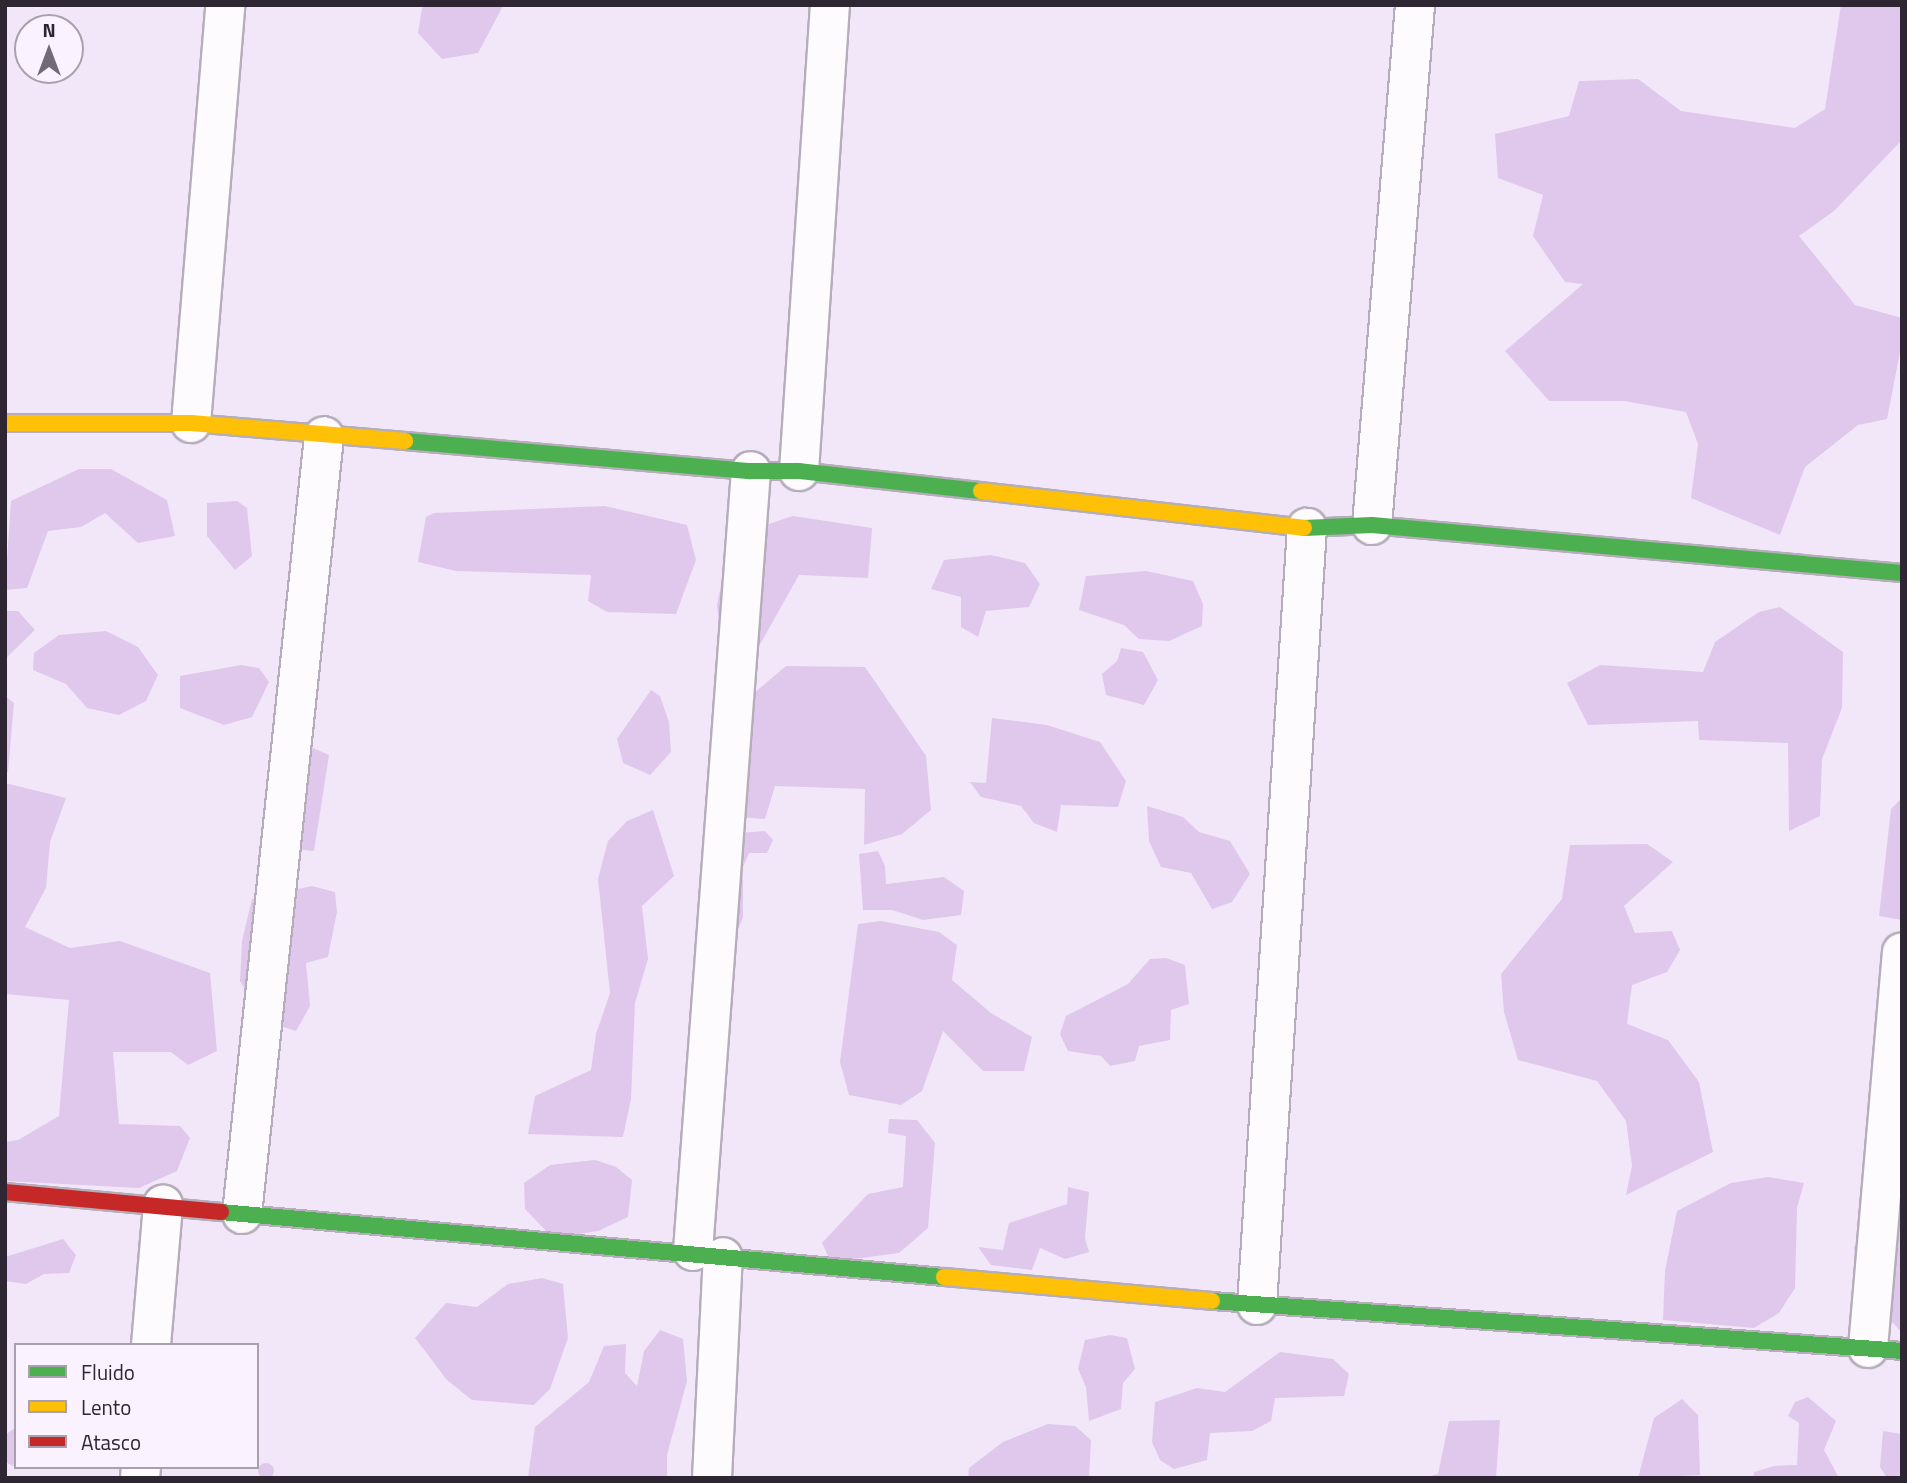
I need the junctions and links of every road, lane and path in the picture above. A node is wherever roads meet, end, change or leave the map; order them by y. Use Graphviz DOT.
graph roads {
  1 [pos="225,5"];
  2 [pos="830,5"];
  3 [pos="1416,5"];
  4 [pos="5,423"];
  5 [pos="191,423"];
  6 [pos="324,436"];
  7 [pos="751,471"];
  8 [pos="799,471"];
  9 [pos="1372,525"];
  10 [pos="1307,528"];
  11 [pos="1902,573"];
  12 [pos="1902,952"];
  13 [pos="5,1192"];
  14 [pos="163,1205"];
  15 [pos="242,1214"];
  16 [pos="708,1254"];
  17 [pos="1257,1305"];
  18 [pos="151,1343"];
  19 [pos="1885,1349"];
  20 [pos="712,1478"];
  1 -- 5 [label="street"];
  2 -- 8 [label="street"];
  3 -- 9 [label="street"];
  4 -- 5 [label="street"];
  5 -- 6 [label="street"];
  6 -- 7 [label="street"];
  6 -- 15 [label="street"];
  7 -- 8 [label="street"];
  7 -- 16 [label="street"];
  8 -- 10 [label="street"];
  9 -- 10 [label="street"];
  9 -- 11 [label="street"];
  10 -- 17 [label="street"];
  12 -- 19 [label="street"];
  13 -- 14 [label="street"];
  14 -- 15 [label="street"];
  14 -- 18 [label="street"];
  15 -- 16 [label="street"];
  16 -- 17 [label="street"];
  16 -- 20 [label="street"];
  17 -- 19 [label="street"];
}
